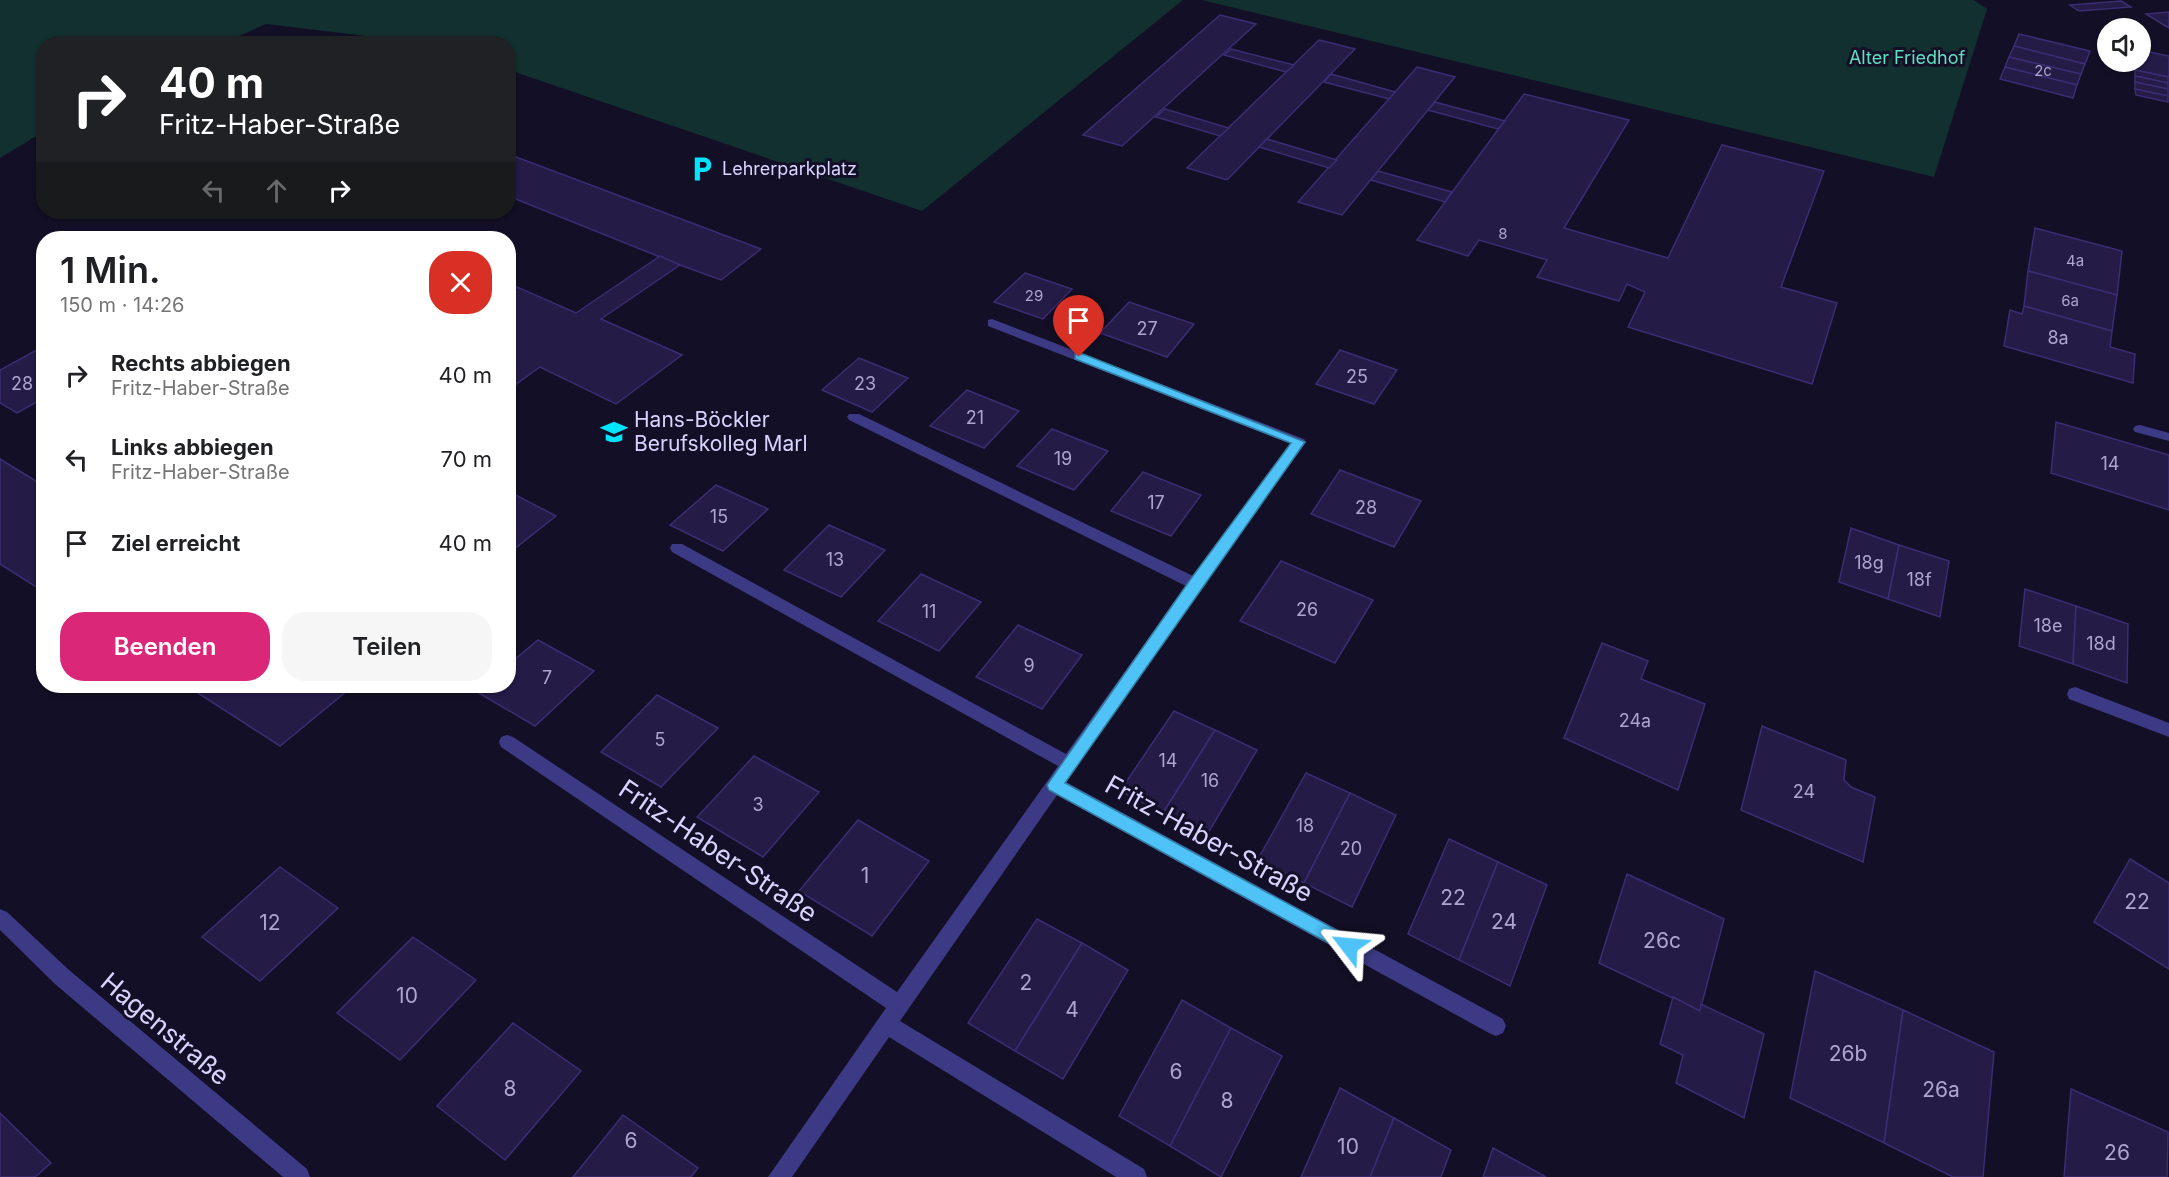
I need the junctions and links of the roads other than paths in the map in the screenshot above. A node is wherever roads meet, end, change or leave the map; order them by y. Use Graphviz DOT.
graph roads {
  1 [pos="992,323"];
  2 [pos="854,417"];
  3 [pos="2140,429"];
  4 [pos="2169,437"];
  5 [pos="677,548"];
  6 [pos="1195,584"];
  7 [pos="2075,694"];
  8 [pos="2169,730"];
  9 [pos="507,742"];
  10 [pos="1070,764"];
  11 [pos="1055,785"];
  12 [pos="0,918"];
  13 [pos="899,1005"];
  14 [pos="886,1024"];
  15 [pos="1496,1026"];
  16 [pos="299,1177"];
  17 [pos="779,1177"];
  18 [pos="1136,1177"];
  1 -- 6 [label="street"];
  2 -- 6 [label="street"];
  3 -- 4 [label="street"];
  5 -- 10 [label="street"];
  6 -- 10 [label="street"];
  7 -- 8 [label="street"];
  9 -- 13 [label="street, Fritz-Haber-Straße"];
  10 -- 11 [label="street"];
  11 -- 13 [label="street"];
  11 -- 15 [label="street, Fritz-Haber-Straße"];
  12 -- 16 [label="street, Hagenstraße"];
  13 -- 14 [label="street"];
  14 -- 17 [label="street"];
  14 -- 18 [label="street"];
}
